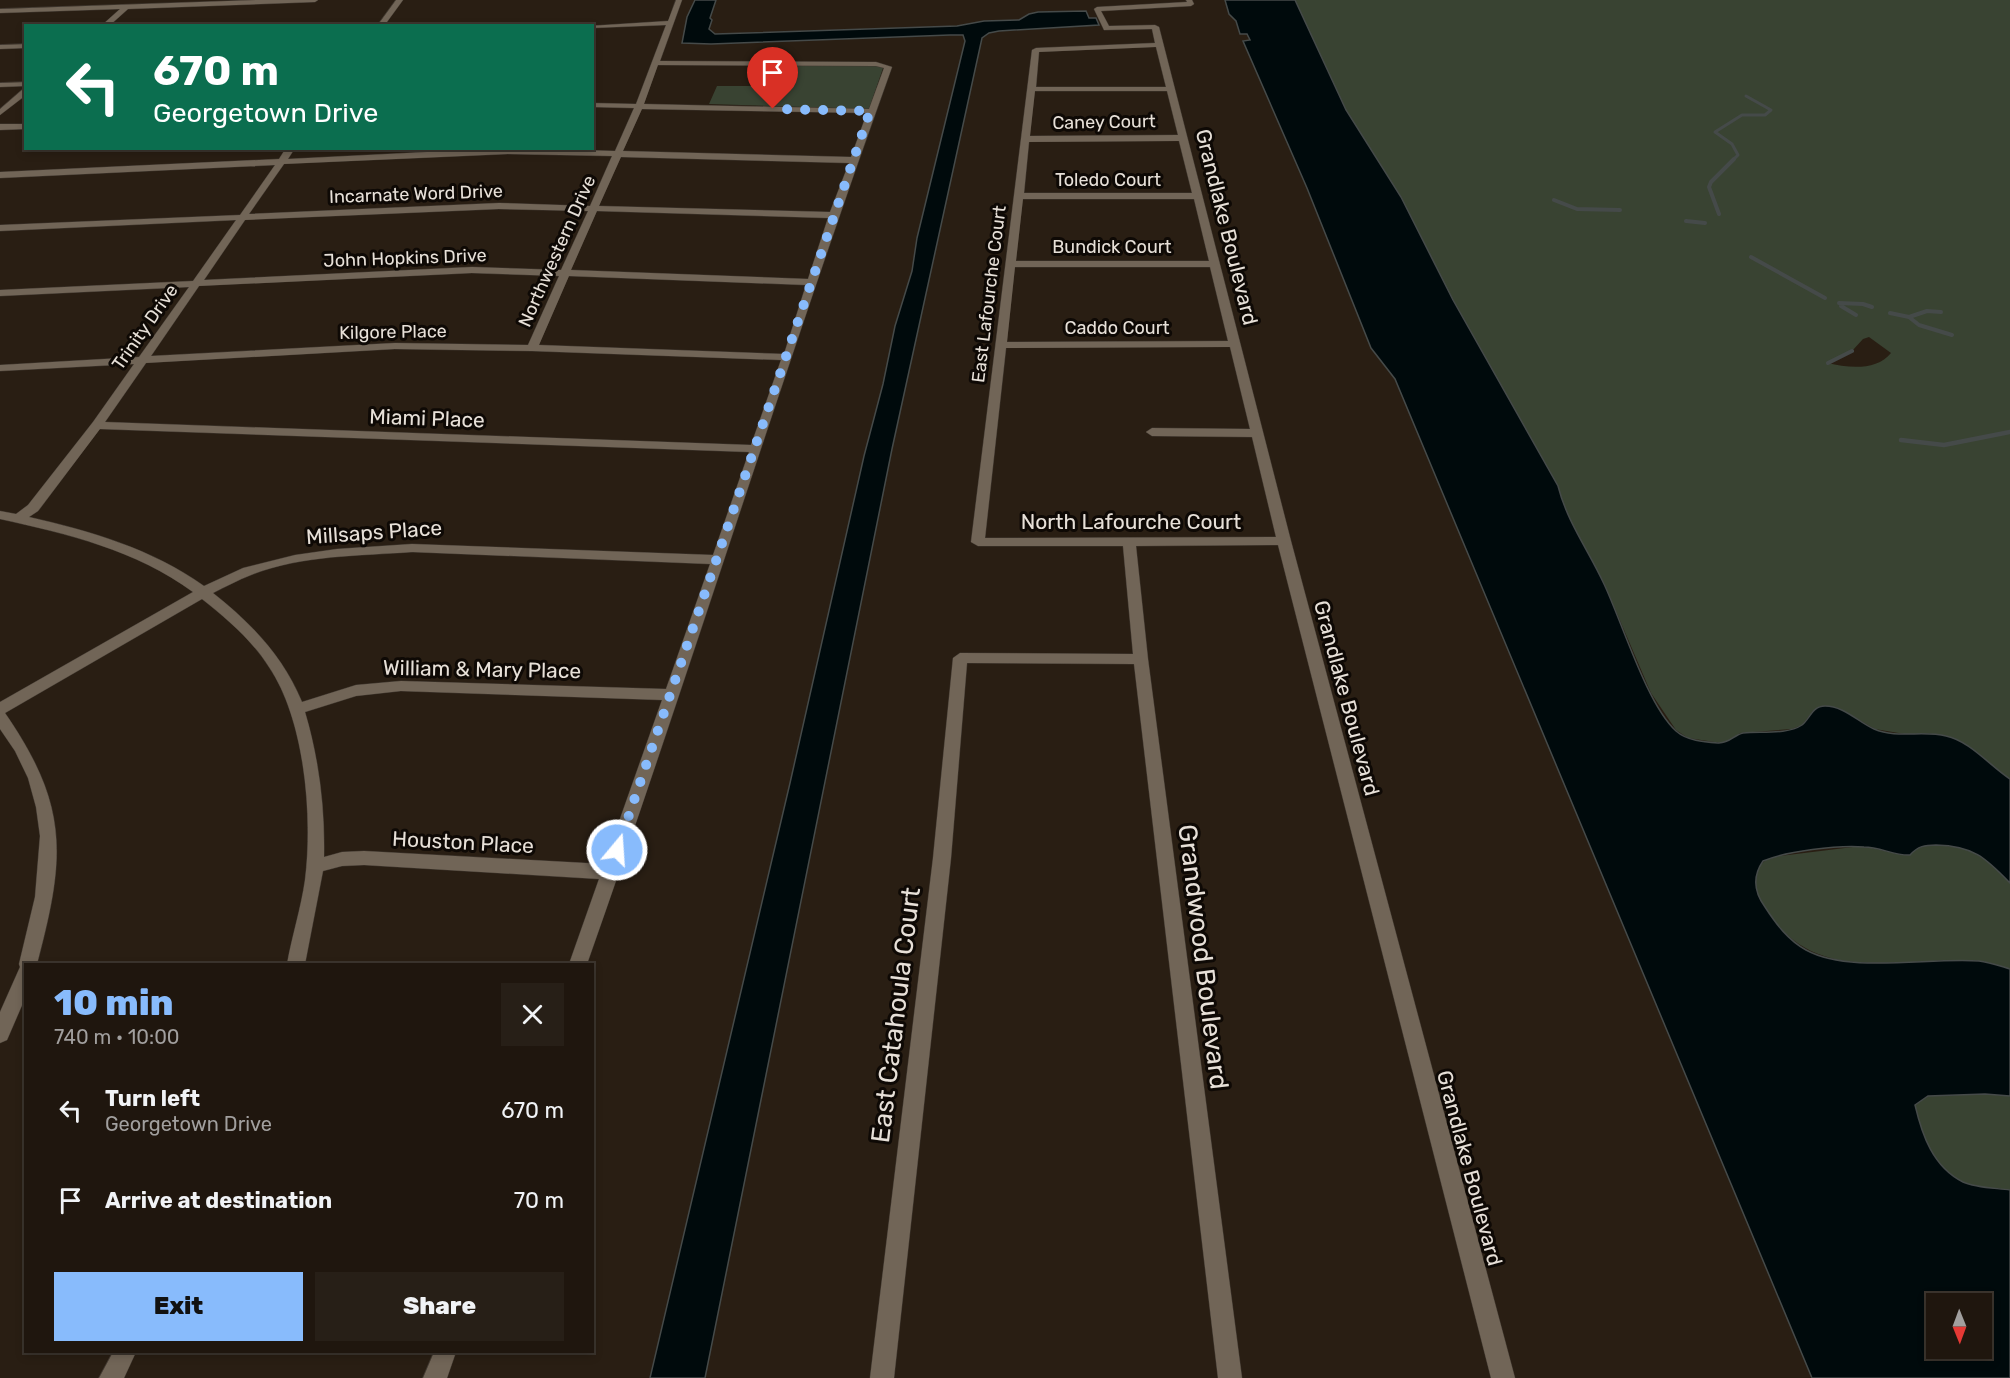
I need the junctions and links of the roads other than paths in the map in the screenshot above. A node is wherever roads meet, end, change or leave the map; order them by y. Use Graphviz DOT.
graph roads {
  1 [pos="134,0"];
  2 [pos="315,0"];
  3 [pos="400,0"];
  4 [pos="679,0"];
  5 [pos="1189,0"];
  6 [pos="126,7"];
  7 [pos="0,11"];
  8 [pos="669,23"];
  9 [pos="106,24"];
  10 [pos="382,24"];
  11 [pos="594,26"];
  12 [pos="1159,45"];
  13 [pos="24,46"];
  14 [pos="0,47"];
  15 [pos="655,63"];
  16 [pos="24,84"];
  17 [pos="0,85"];
  18 [pos="1032,89"];
  19 [pos="1170,89"];
  20 [pos="24,93"];
  21 [pos="594,105"];
  22 [pos="639,105"];
  23 [pos="870,111"];
  24 [pos="0,113"];
  25 [pos="24,126"];
  26 [pos="0,127"];
  27 [pos="1182,138"];
  28 [pos="1026,139"];
  29 [pos="289,150"];
  30 [pos="618,154"];
  31 [pos="854,160"];
  32 [pos="280,162"];
  33 [pos="0,175"];
  34 [pos="1018,196"];
  35 [pos="1198,196"];
  36 [pos="594,210"];
  37 [pos="834,215"];
  38 [pos="242,217"];
  39 [pos="0,228"];
  40 [pos="1010,264"];
  41 [pos="1215,264"];
  42 [pos="564,273"];
  43 [pos="812,282"];
  44 [pos="196,283"];
  45 [pos="0,292"];
  46 [pos="1235,344"];
  47 [pos="1000,345"];
  48 [pos="532,348"];
  49 [pos="788,357"];
  50 [pos="141,360"];
  51 [pos="0,368"];
  52 [pos="97,425"];
  53 [pos="1152,432"];
  54 [pos="1257,433"];
  55 [pos="755,450"];
  56 [pos="0,515"];
  57 [pos="19,519"];
  58 [pos="1284,541"];
  59 [pos="978,542"];
  60 [pos="1129,542"];
  61 [pos="716,560"];
  62 [pos="203,592"];
  63 [pos="1141,659"];
  64 [pos="670,695"];
  65 [pos="0,709"];
  66 [pos="297,709"];
  67 [pos="0,717"];
  68 [pos="315,866"];
  69 [pos="610,872"];
  70 [pos="28,963"];
  71 [pos="296,963"];
  72 [pos="578,963"];
  73 [pos="24,978"];
  74 [pos="0,1034"];
  75 [pos="124,1353"];
  76 [pos="445,1353"];
  77 [pos="111,1378"];
  78 [pos="435,1378"];
  79 [pos="882,1378"];
  80 [pos="1230,1378"];
  81 [pos="1503,1378"];
  1 -- 6 [label="street"];
  2 -- 6 [label="street"];
  3 -- 10 [label="street"];
  4 -- 8 [label="street, Northwestern Drive"];
  5 -- 12 [label="street, Grandlake Boulevard"];
  6 -- 7 [label="street"];
  6 -- 9 [label="street"];
  8 -- 11 [label="street"];
  8 -- 15 [label="street, Northwestern Drive"];
  12 -- 18 [label="street, East Lafourche Court"];
  12 -- 19 [label="street, Grandlake Boulevard"];
  13 -- 14 [label="street"];
  15 -- 22 [label="street, Northwestern Drive"];
  15 -- 23 [label="street"];
  16 -- 17 [label="street"];
  18 -- 19 [label="street"];
  18 -- 28 [label="street, East Lafourche Court"];
  19 -- 27 [label="street, Grandlake Boulevard"];
  20 -- 24 [label="street"];
  21 -- 22 [label="street"];
  22 -- 23 [label="street"];
  22 -- 30 [label="street, Northwestern Drive"];
  23 -- 31 [label="street"];
  25 -- 26 [label="street"];
  27 -- 28 [label="street, Caney Court"];
  27 -- 35 [label="street, Grandlake Boulevard"];
  28 -- 34 [label="street, East Lafourche Court"];
  29 -- 32 [label="street, Trinity Drive"];
  30 -- 31 [label="street"];
  30 -- 32 [label="street"];
  30 -- 36 [label="street, Northwestern Drive"];
  31 -- 37 [label="street"];
  32 -- 33 [label="street"];
  32 -- 38 [label="street, Trinity Drive"];
  34 -- 35 [label="street, Toledo Court"];
  34 -- 40 [label="street, East Lafourche Court"];
  35 -- 41 [label="street, Grandlake Boulevard"];
  36 -- 37 [label="street, Incarnate Word Drive"];
  36 -- 38 [label="street, Incarnate Word Drive"];
  36 -- 42 [label="street, Northwestern Drive"];
  37 -- 43 [label="street"];
  38 -- 39 [label="street, Incarnate Word Drive"];
  38 -- 44 [label="street, Trinity Drive"];
  40 -- 41 [label="street, Bundick Court"];
  40 -- 47 [label="street, East Lafourche Court"];
  41 -- 46 [label="street, Grandlake Boulevard"];
  42 -- 43 [label="street, John Hopkins Drive"];
  42 -- 44 [label="street, John Hopkins Drive"];
  42 -- 48 [label="street, Northwestern Drive"];
  43 -- 49 [label="street"];
  44 -- 45 [label="street, John Hopkins Drive"];
  44 -- 50 [label="street, Trinity Drive"];
  46 -- 47 [label="street, Caddo Court"];
  46 -- 54 [label="street, Grandlake Boulevard"];
  47 -- 59 [label="street, East Lafourche Court"];
  48 -- 49 [label="street, Kilgore Place"];
  48 -- 50 [label="street, Kilgore Place"];
  49 -- 55 [label="street"];
  50 -- 51 [label="street, Kilgore Place"];
  50 -- 52 [label="street, Trinity Drive"];
  52 -- 55 [label="street, Miami Place"];
  52 -- 57 [label="street, Trinity Drive"];
  53 -- 54 [label="street"];
  54 -- 58 [label="street, Grandlake Boulevard"];
  55 -- 61 [label="street"];
  56 -- 57 [label="street"];
  57 -- 62 [label="street"];
  58 -- 60 [label="street, North Lafourche Court"];
  58 -- 81 [label="street, Grandlake Boulevard"];
  59 -- 60 [label="street, North Lafourche Court"];
  60 -- 63 [label="street, Grandwood Boulevard"];
  61 -- 62 [label="street, Millsaps Place"];
  61 -- 64 [label="street"];
  62 -- 65 [label="street, Millsaps Place"];
  62 -- 66 [label="street"];
  63 -- 79 [label="street, East Catahoula Court"];
  63 -- 80 [label="street, Grandwood Boulevard"];
  64 -- 66 [label="street, William & Mary Place"];
  64 -- 69 [label="street"];
  66 -- 68 [label="street"];
  67 -- 70 [label="street"];
  68 -- 69 [label="street, Houston Place"];
  68 -- 71 [label="street"];
  69 -- 72 [label="street"];
  73 -- 74 [label="street"];
  75 -- 77 [label="street"];
  76 -- 78 [label="street"];
}
